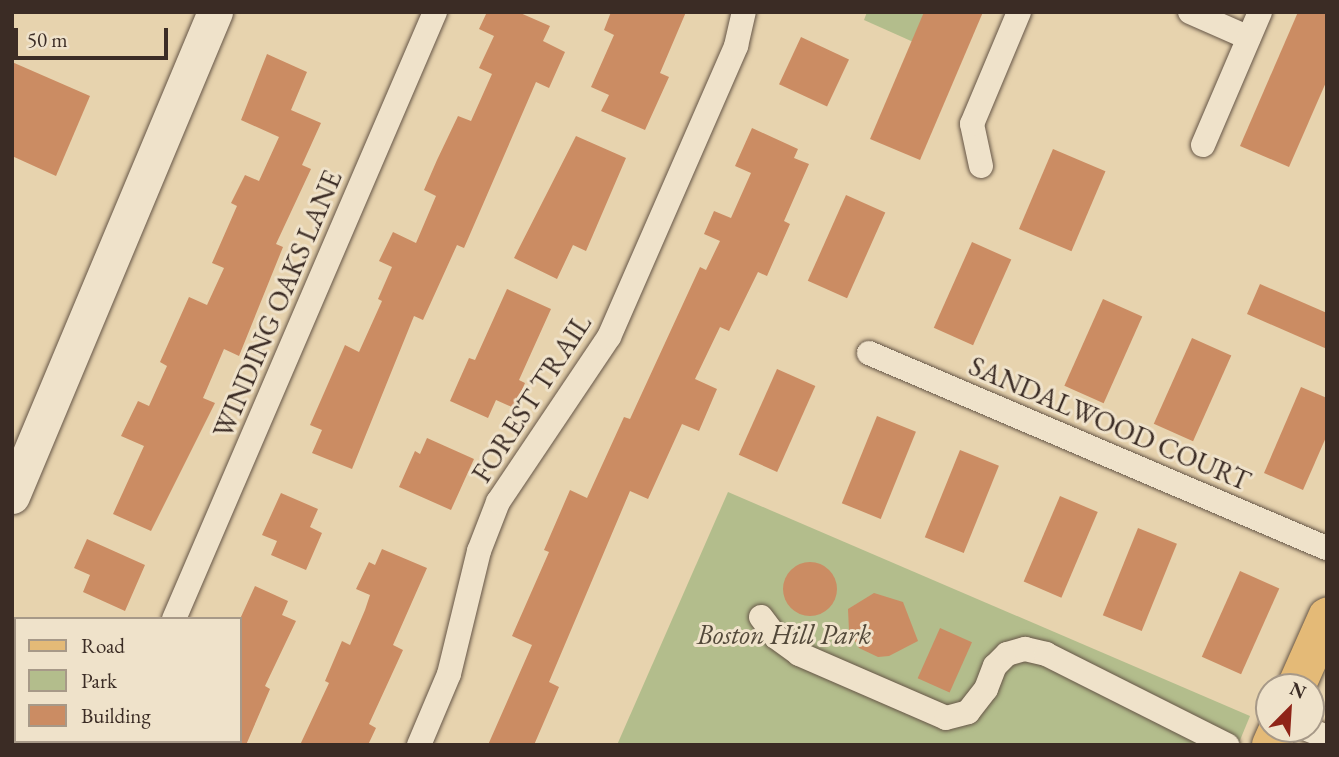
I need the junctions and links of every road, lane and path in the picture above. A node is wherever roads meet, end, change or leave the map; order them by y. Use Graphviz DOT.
graph roads {
  1 [pos="215,12"];
  2 [pos="435,12"];
  3 [pos="744,12"];
  4 [pos="1019,12"];
  5 [pos="1190,12"];
  6 [pos="1260,12"];
  7 [pos="1249,38"];
  8 [pos="1203,145"];
  9 [pos="981,166"];
  10 [pos="869,353"];
  11 [pos="12,496"];
  12 [pos="1327,548"];
  13 [pos="175,617"];
  14 [pos="761,617"];
  15 [pos="1327,617"];
  16 [pos="1302,673"];
  17 [pos="419,745"];
  18 [pos="1227,745"];
  1 -- 11 [label="street"];
  2 -- 13 [label="street, WINDING OAKS LANE"];
  3 -- 17 [label="street, FOREST TRAIL"];
  4 -- 9 [label="street"];
  5 -- 7 [label="street"];
  6 -- 7 [label="street"];
  7 -- 8 [label="street"];
  10 -- 12 [label="street, SANDALWOOD COURT"];
  14 -- 18 [label="street"];
  15 -- 16 [label="main road"];
}
